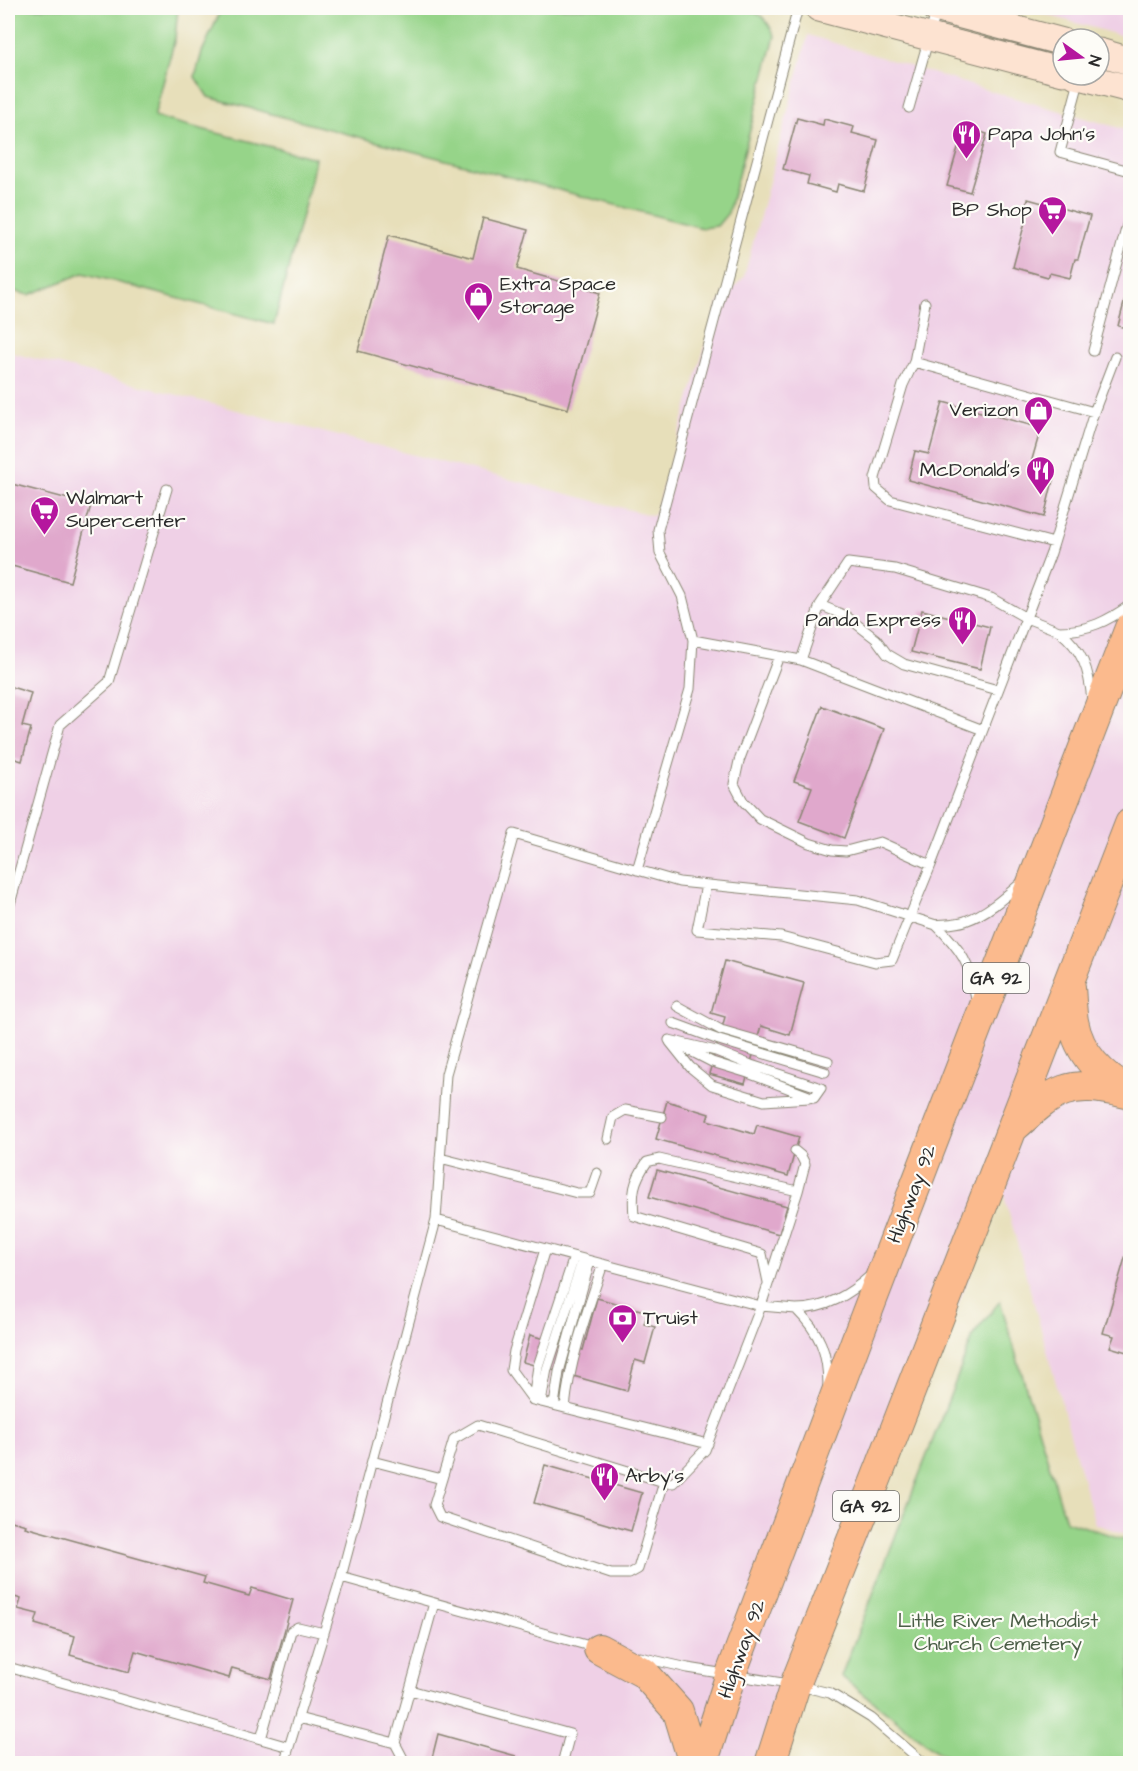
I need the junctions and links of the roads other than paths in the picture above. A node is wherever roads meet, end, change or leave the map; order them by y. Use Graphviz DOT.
graph roads {
  1 [pos="798,8"];
  2 [pos="819,8"];
  3 [pos="936,8"];
  4 [pos="929,36"];
  5 [pos="1051,39"];
  6 [pos="1111,55"];
  7 [pos="1131,61"];
  8 [pos="1051,68"];
  9 [pos="1111,84"];
  10 [pos="1071,87"];
  11 [pos="1131,89"];
  12 [pos="909,108"];
  13 [pos="1131,171"];
  14 [pos="1131,214"];
  15 [pos="925,303"];
  16 [pos="1093,351"];
  17 [pos="1115,357"];
  18 [pos="914,362"];
  19 [pos="1094,411"];
  20 [pos="166,489"];
  21 [pos="1054,543"];
  22 [pos="1131,604"];
  23 [pos="820,605"];
  24 [pos="1026,618"];
  25 [pos="1131,628"];
  26 [pos="1059,631"];
  27 [pos="693,640"];
  28 [pos="779,656"];
  29 [pos="801,660"];
  30 [pos="998,690"];
  31 [pos="1094,722"];
  32 [pos="983,730"];
  33 [pos="1131,824"];
  34 [pos="931,865"];
  35 [pos="1038,868"];
  36 [pos="637,870"];
  37 [pos="706,885"];
  38 [pos="8,911"];
  39 [pos="910,917"];
  40 [pos="936,926"];
  41 [pos="1070,981"];
  42 [pos="677,1006"];
  43 [pos="673,1023"];
  44 [pos="978,1024"];
  45 [pos="669,1040"];
  46 [pos="828,1061"];
  47 [pos="825,1072"];
  48 [pos="1131,1094"];
  49 [pos="814,1098"];
  50 [pos="662,1117"];
  51 [pos="1012,1129"];
  52 [pos="608,1139"];
  53 [pos="795,1151"];
  54 [pos="440,1158"];
  55 [pos="597,1173"];
  56 [pos="798,1191"];
  57 [pos="436,1220"];
  58 [pos="545,1249"];
  59 [pos="582,1259"];
  60 [pos="886,1262"];
  61 [pos="603,1264"];
  62 [pos="768,1283"];
  63 [pos="761,1306"];
  64 [pos="796,1309"];
  65 [pos="537,1401"];
  66 [pos="554,1405"];
  67 [pos="565,1408"];
  68 [pos="828,1415"];
  69 [pos="708,1444"];
  70 [pos="372,1461"];
  71 [pos="442,1479"];
  72 [pos="664,1482"];
  73 [pos="341,1577"];
  74 [pos="434,1603"];
  75 [pos="324,1633"];
  76 [pos="599,1648"];
  77 [pos="8,1667"];
  78 [pos="731,1674"];
  79 [pos="795,1685"];
  80 [pos="410,1689"];
  81 [pos="298,1718"];
  82 [pos="261,1740"];
  83 [pos="395,1743"];
  84 [pos="289,1747"];
  85 [pos="284,1764"];
  86 [pos="406,1764"];
  87 [pos="562,1764"];
  88 [pos="694,1764"];
  89 [pos="702,1764"];
  90 [pos="770,1764"];
  91 [pos="925,1764"];
  1 -- 27 [label="lane"];
  2 -- 4 [label="street"];
  3 -- 4 [label="lane"];
  3 -- 5 [label="street"];
  4 -- 8 [label="street"];
  4 -- 12 [label="lane"];
  6 -- 7 [label="street"];
  9 -- 11 [label="street"];
  10 -- 13 [label="lane"];
  14 -- 16 [label="lane"];
  15 -- 18 [label="lane"];
  17 -- 19 [label="lane"];
  18 -- 19 [label="lane"];
  18 -- 21 [label="lane"];
  19 -- 21 [label="lane"];
  20 -- 38 [label="lane"];
  21 -- 24 [label="lane"];
  22 -- 26 [label="lane"];
  23 -- 24 [label="lane"];
  23 -- 29 [label="lane"];
  23 -- 30 [label="lane"];
  24 -- 26 [label="lane"];
  24 -- 30 [label="lane"];
  25 -- 31 [label="main road, Highway 92 / GA 92"];
  26 -- 31 [label="lane"];
  27 -- 28 [label="lane"];
  27 -- 36 [label="lane"];
  28 -- 29 [label="lane"];
  28 -- 34 [label="lane"];
  29 -- 32 [label="lane"];
  30 -- 32 [label="lane"];
  31 -- 35 [label="main road, Highway 92 / GA 92"];
  32 -- 34 [label="lane"];
  33 -- 41 [label="main road, GA 92"];
  34 -- 39 [label="lane"];
  35 -- 40 [label="lane"];
  35 -- 44 [label="main road, Highway 92 / GA 92"];
  36 -- 37 [label="lane"];
  36 -- 54 [label="lane"];
  37 -- 39 [label="lane"];
  37 -- 39 [label="lane"];
  39 -- 40 [label="lane"];
  40 -- 44 [label="lane"];
  41 -- 48 [label="main road"];
  41 -- 51 [label="main road, GA 92"];
  42 -- 46 [label="lane"];
  43 -- 47 [label="lane"];
  44 -- 60 [label="main road, Highway 92 / GA 92"];
  45 -- 49 [label="lane"];
  45 -- 49 [label="lane"];
  45 -- 49 [label="lane"];
  48 -- 51 [label="main road"];
  50 -- 52 [label="lane"];
  51 -- 79 [label="main road, GA 92"];
  53 -- 56 [label="lane"];
  54 -- 55 [label="lane"];
  54 -- 57 [label="lane"];
  56 -- 62 [label="lane"];
  56 -- 62 [label="lane"];
  57 -- 58 [label="lane"];
  57 -- 70 [label="lane"];
  58 -- 59 [label="lane"];
  58 -- 65 [label="lane"];
  59 -- 61 [label="lane"];
  59 -- 65 [label="lane"];
  59 -- 66 [label="lane"];
  60 -- 64 [label="lane"];
  60 -- 68 [label="main road, Highway 92 / GA 92"];
  61 -- 63 [label="lane"];
  61 -- 67 [label="lane"];
  62 -- 63 [label="lane"];
  63 -- 64 [label="lane"];
  63 -- 69 [label="lane"];
  64 -- 68 [label="lane"];
  65 -- 66 [label="lane"];
  66 -- 67 [label="lane"];
  67 -- 69 [label="lane"];
  68 -- 78 [label="main road, Highway 92 / GA 92"];
  69 -- 72 [label="lane"];
  70 -- 71 [label="lane"];
  70 -- 73 [label="lane"];
  71 -- 72 [label="lane"];
  71 -- 72 [label="lane"];
  73 -- 74 [label="lane"];
  73 -- 75 [label="lane"];
  74 -- 76 [label="lane"];
  74 -- 80 [label="lane"];
  75 -- 81 [label="lane"];
  75 -- 82 [label="lane"];
  76 -- 78 [label="lane"];
  76 -- 88 [label="main road"];
  77 -- 82 [label="lane"];
  78 -- 79 [label="lane"];
  78 -- 89 [label="main road, Highway 92 / GA 92"];
  79 -- 90 [label="main road, GA 92"];
  79 -- 91 [label="lane"];
  80 -- 83 [label="lane"];
  80 -- 87 [label="lane"];
  81 -- 83 [label="lane"];
  81 -- 84 [label="lane"];
  82 -- 84 [label="lane"];
  83 -- 86 [label="lane"];
  84 -- 85 [label="lane"];
}
